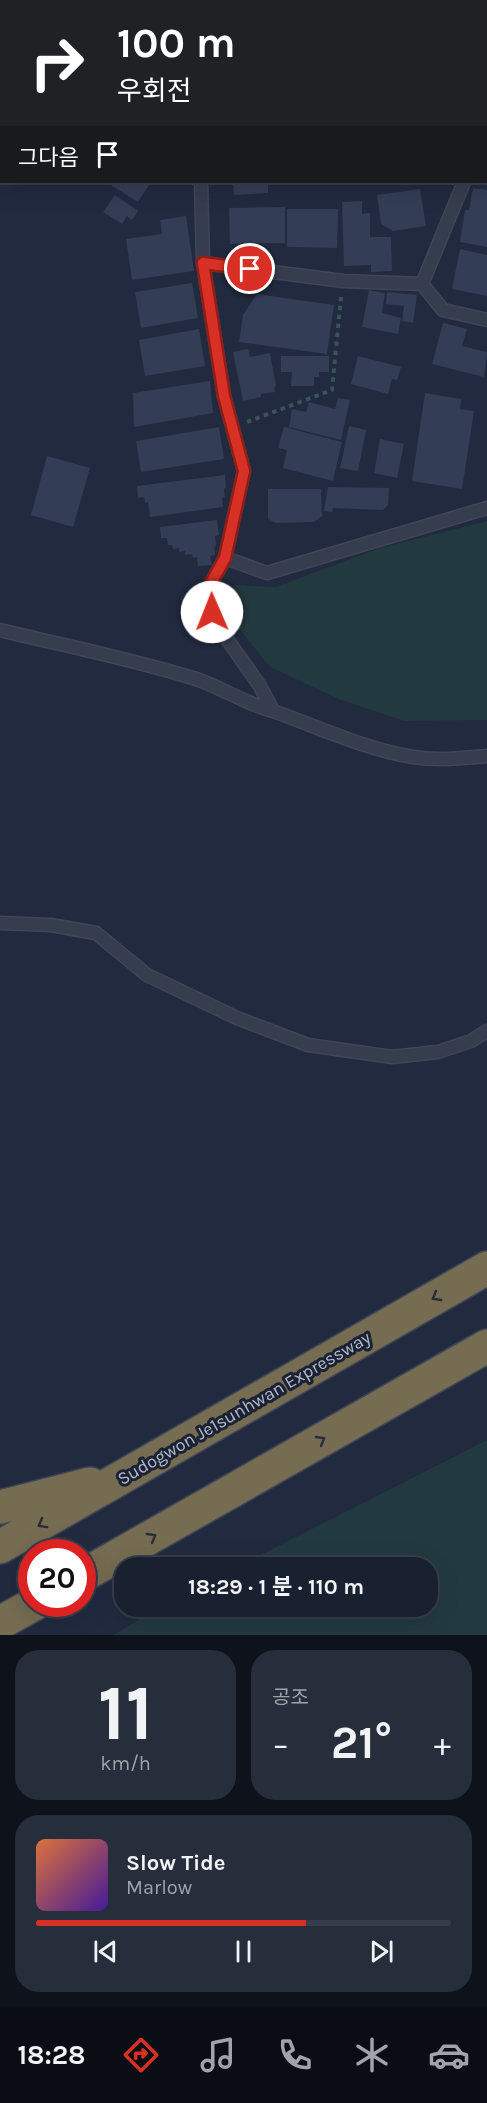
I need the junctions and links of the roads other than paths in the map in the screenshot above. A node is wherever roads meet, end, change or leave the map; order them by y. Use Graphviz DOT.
graph roads {
  1 [pos="201,183"];
  2 [pos="464,183"];
  3 [pos="203,263"];
  4 [pos="422,284"];
  5 [pos="487,320"];
  6 [pos="487,508"];
  7 [pos="225,558"];
  8 [pos="0,630"];
  9 [pos="273,711"];
  10 [pos="487,756"];
  11 [pos="0,923"];
  12 [pos="487,1031"];
  13 [pos="487,1268"];
  14 [pos="487,1346"];
  15 [pos="130,1474"];
  16 [pos="0,1507"];
  17 [pos="0,1547"];
  18 [pos="96,1568"];
  19 [pos="18,1613"];
  20 [pos="0,1623"];
  1 -- 3 [label="lane"];
  2 -- 4 [label="lane"];
  3 -- 4 [label="lane"];
  3 -- 7 [label="lane"];
  4 -- 5 [label="lane"];
  6 -- 7 [label="lane"];
  7 -- 9 [label="lane"];
  8 -- 9 [label="lane"];
  9 -- 10 [label="lane"];
  11 -- 12 [label="lane"];
  13 -- 15 [label="highway, Sudogwon Je1sunhwan Expressway, one-way"];
  18 -- 14 [label="highway, one-way"];
  15 -- 16 [label="highway"];
  15 -- 17 [label="highway, Sudogwon Je1sunhwan Expressway, one-way"];
  19 -- 20 [label="highway"];
}
